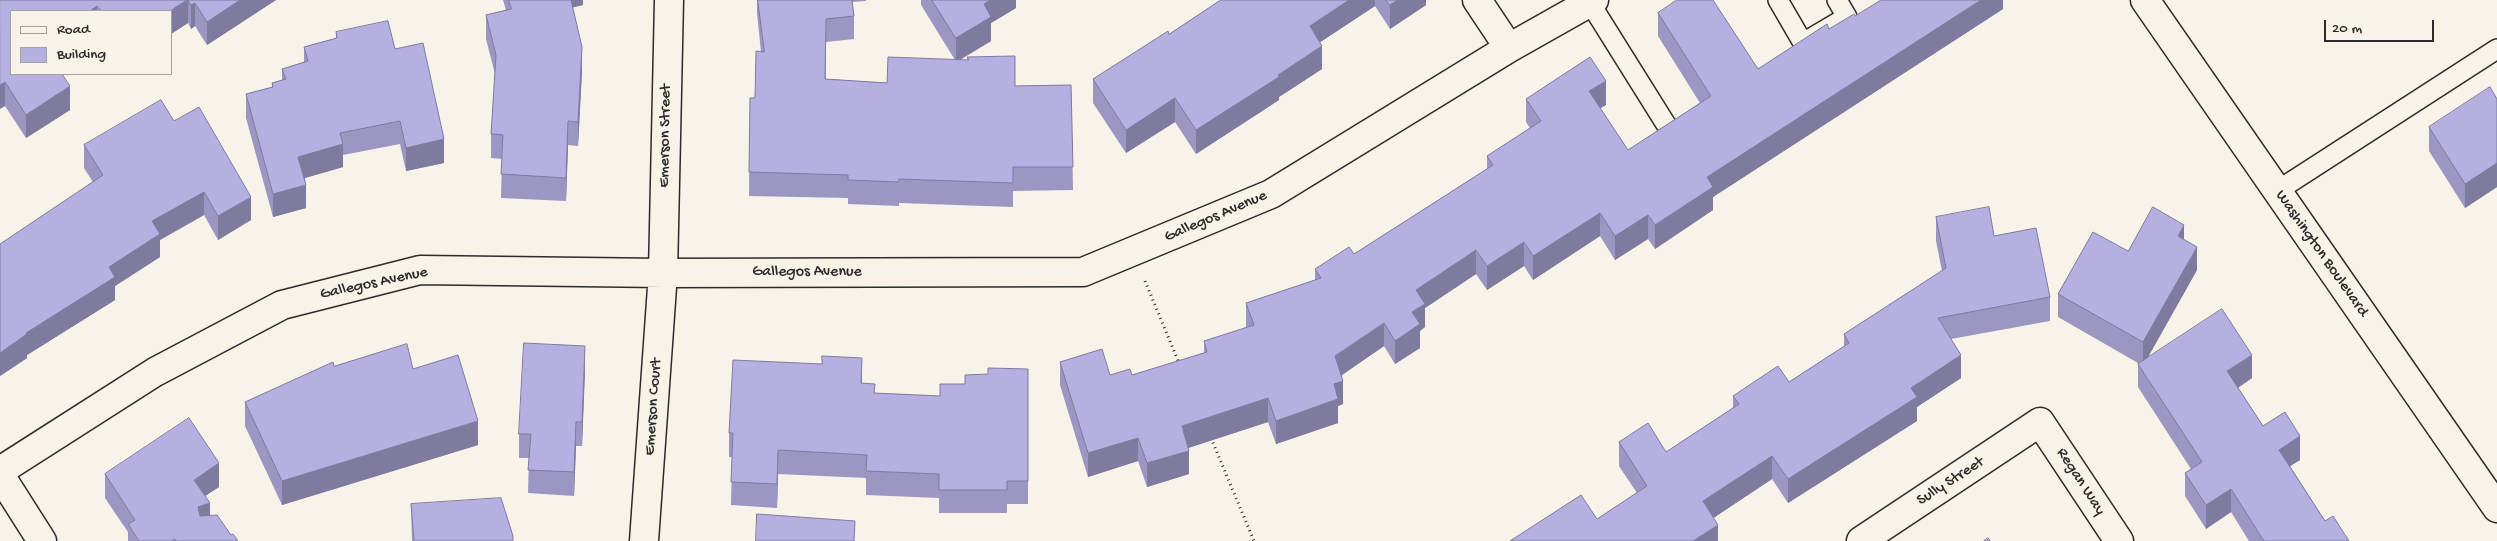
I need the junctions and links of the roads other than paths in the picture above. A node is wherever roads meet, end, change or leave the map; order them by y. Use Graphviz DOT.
graph roads {
  1 [pos="669,0"];
  2 [pos="1477,0"];
  3 [pos="1778,0"];
  4 [pos="1837,0"];
  5 [pos="2145,0"];
  6 [pos="1592,1"];
  7 [pos="1509,48"];
  8 [pos="2497,49"];
  9 [pos="1667,126"];
  10 [pos="2277,191"];
  11 [pos="663,273"];
  12 [pos="2040,422"];
  13 [pos="0,471"];
  14 [pos="0,475"];
  15 [pos="2497,508"];
  16 [pos="42,541"];
  17 [pos="644,541"];
  18 [pos="1861,541"];
  19 [pos="2119,541"];
  1 -- 11 [label="street, Emerson Street"];
  2 -- 7 [label="street"];
  3 -- 4 [label="lane"];
  5 -- 10 [label="street, Washington Boulevard"];
  6 -- 7 [label="street, Gallegos Avenue"];
  6 -- 9 [label="lane"];
  7 -- 11 [label="street, Gallegos Avenue"];
  8 -- 10 [label="lane"];
  10 -- 15 [label="street, Washington Boulevard"];
  11 -- 13 [label="street, Gallegos Avenue"];
  11 -- 17 [label="street, Emerson Court"];
  12 -- 18 [label="street, Sully Street"];
  12 -- 19 [label="street, Regan Way"];
  14 -- 16 [label="street"];
}
